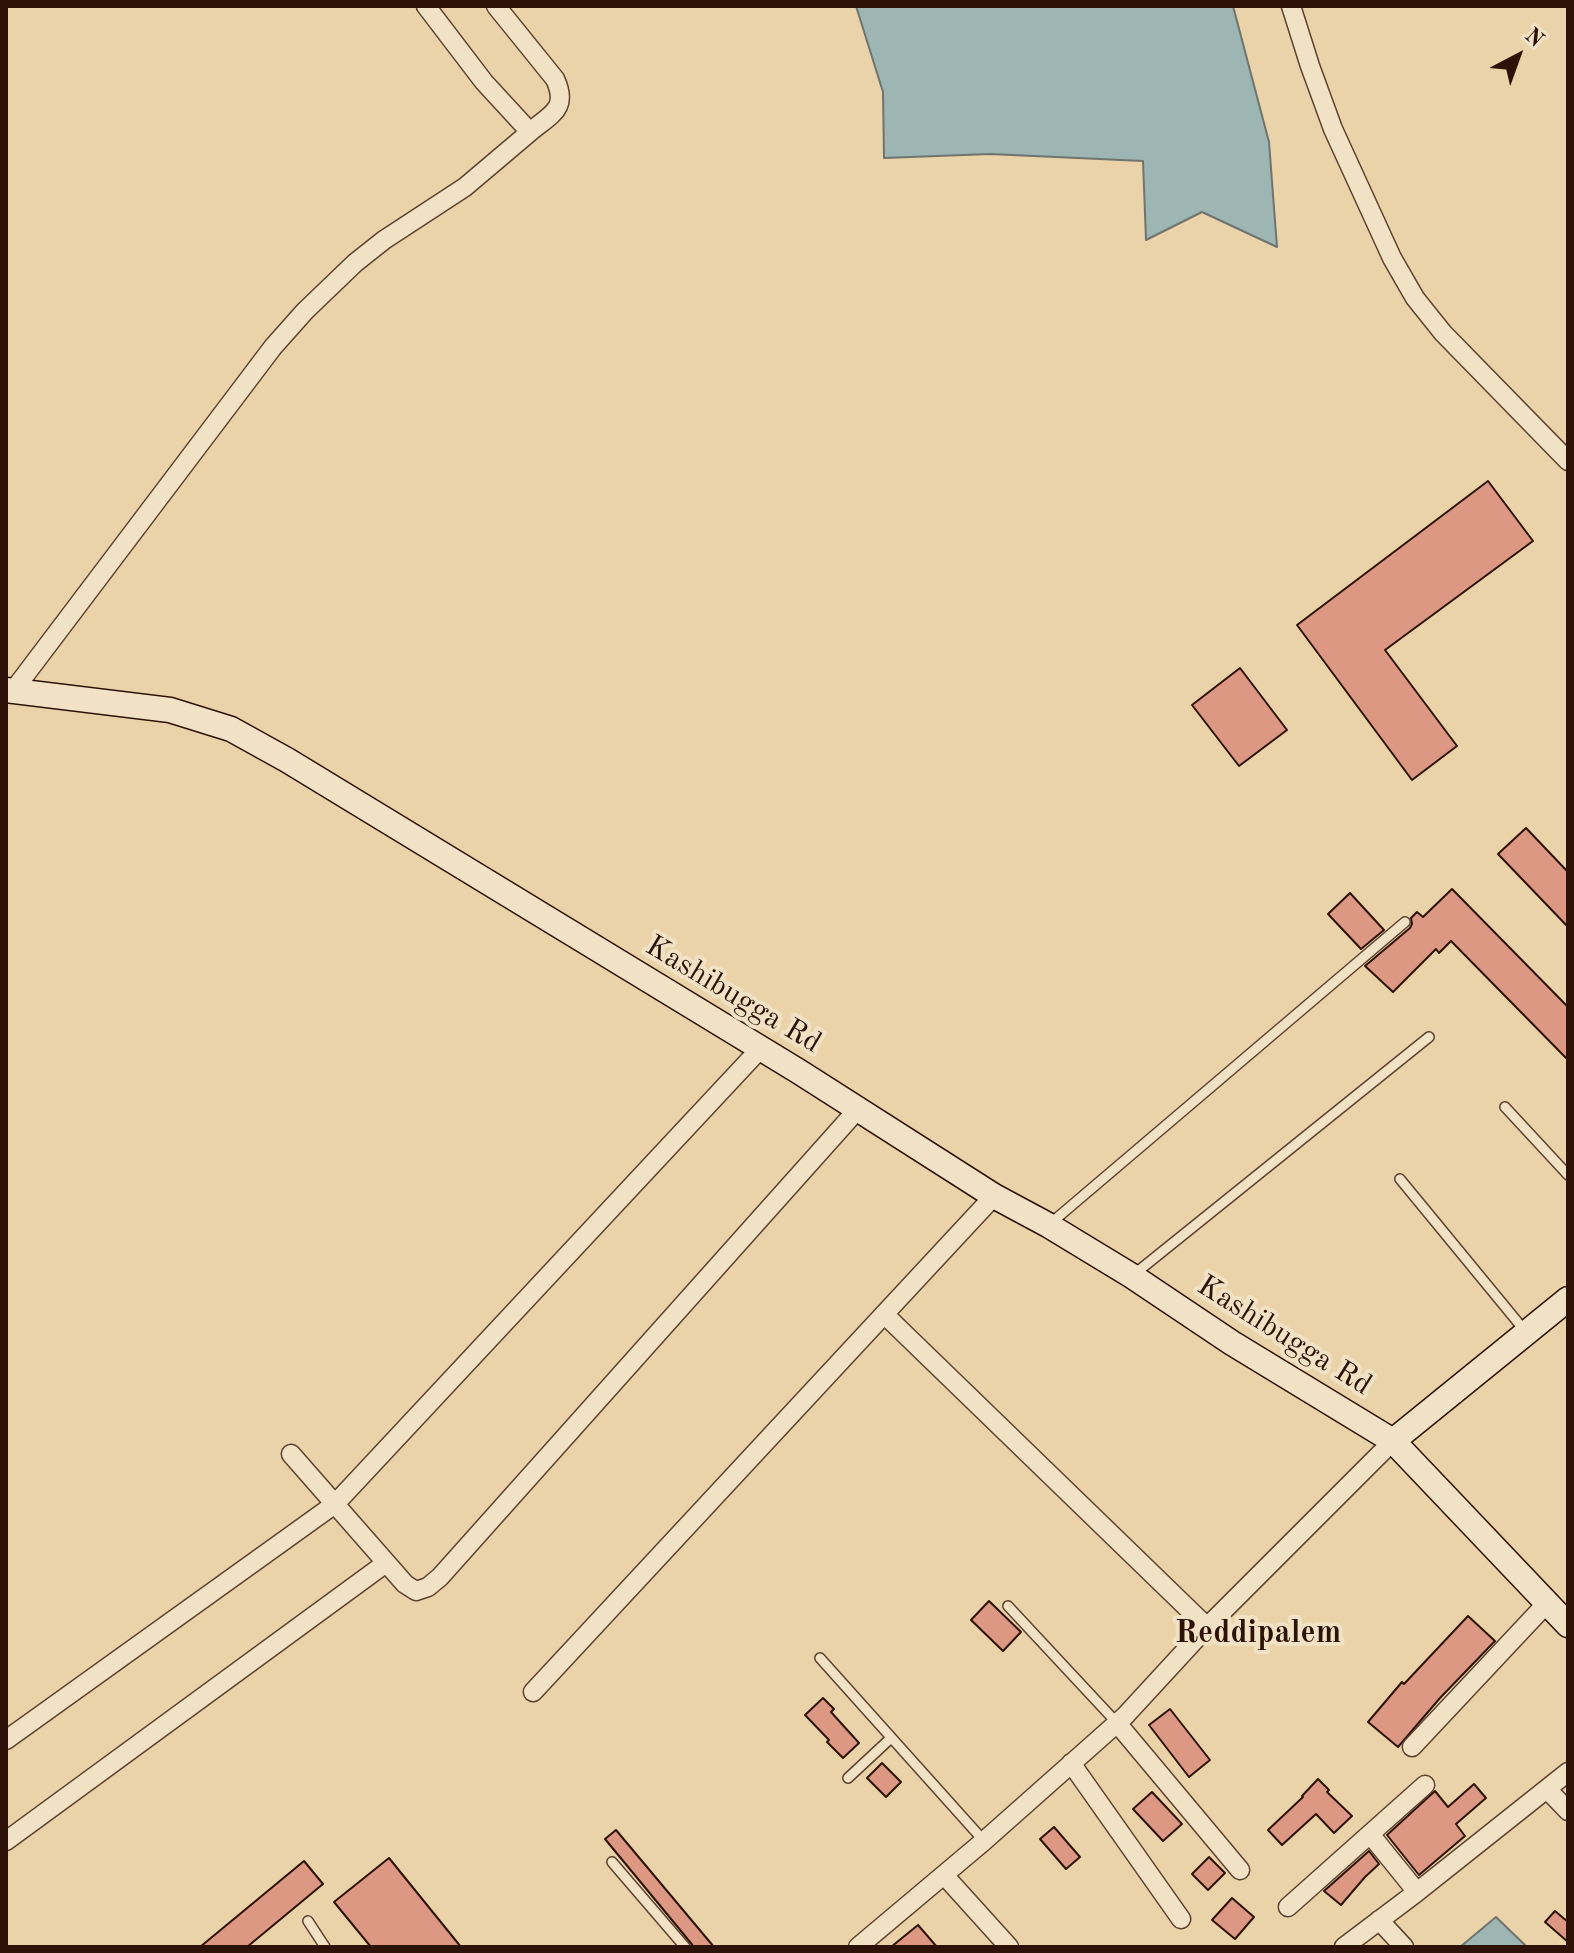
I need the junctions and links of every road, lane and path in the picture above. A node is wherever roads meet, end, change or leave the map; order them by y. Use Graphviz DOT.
graph roads {
  1 [pos="426,6"];
  2 [pos="496,6"];
  3 [pos="1291,6"];
  4 [pos="530,132"];
  5 [pos="1568,461"];
  6 [pos="10,690"];
  7 [pos="1405,922"];
  8 [pos="1429,1037"];
  9 [pos="760,1049"];
  10 [pos="1505,1107"];
  11 [pos="858,1109"];
  12 [pos="1568,1175"];
  13 [pos="1400,1179"];
  14 [pos="994,1196"];
  15 [pos="1048,1225"];
  16 [pos="1132,1276"];
  17 [pos="1568,1299"];
  18 [pos="884,1314"];
  19 [pos="1527,1333"];
  20 [pos="1393,1441"];
  21 [pos="291,1454"];
  22 [pos="335,1504"];
  23 [pos="386,1563"];
  24 [pos="1548,1602"];
  25 [pos="1008,1606"];
  26 [pos="1568,1625"];
  27 [pos="1207,1627"];
  28 [pos="820,1658"];
  29 [pos="533,1692"];
  30 [pos="1117,1723"];
  31 [pos="891,1738"];
  32 [pos="6,1740"];
  33 [pos="1412,1747"];
  34 [pos="1071,1763"];
  35 [pos="1568,1772"];
  36 [pos="848,1778"];
  37 [pos="1425,1785"];
  38 [pos="1547,1789"];
  39 [pos="1568,1811"];
  40 [pos="1370,1834"];
  41 [pos="6,1841"];
  42 [pos="984,1841"];
  43 [pos="612,1862"];
  44 [pos="1240,1870"];
  45 [pos="944,1875"];
  46 [pos="1417,1892"];
  47 [pos="1288,1907"];
  48 [pos="1181,1919"];
  49 [pos="1379,1920"];
  50 [pos="308,1921"];
  51 [pos="325,1947"];
  52 [pos="685,1947"];
  53 [pos="858,1947"];
  54 [pos="1009,1947"];
  55 [pos="1344,1947"];
  56 [pos="1404,1947"];
  1 -- 4 [label="street"];
  2 -- 4 [label="street"];
  3 -- 5 [label="street"];
  4 -- 6 [label="street"];
  6 -- 9 [label="main road, Kashibugga Rd"];
  7 -- 15 [label="lane"];
  8 -- 16 [label="lane"];
  9 -- 11 [label="main road, Kashibugga Rd"];
  9 -- 22 [label="street"];
  10 -- 12 [label="lane"];
  11 -- 14 [label="main road, Kashibugga Rd"];
  11 -- 23 [label="street"];
  13 -- 19 [label="lane"];
  14 -- 15 [label="main road, Kashibugga Rd"];
  14 -- 18 [label="street"];
  15 -- 16 [label="main road, Kashibugga Rd"];
  16 -- 20 [label="main road, Kashibugga Rd"];
  17 -- 19 [label="main road"];
  18 -- 27 [label="street"];
  18 -- 29 [label="street"];
  19 -- 20 [label="main road"];
  20 -- 24 [label="main road, Kashibugga Rd"];
  20 -- 27 [label="street"];
  21 -- 22 [label="street"];
  22 -- 23 [label="street"];
  22 -- 32 [label="street"];
  23 -- 41 [label="street"];
  24 -- 26 [label="main road, Kashibugga Rd"];
  24 -- 33 [label="street"];
  25 -- 30 [label="lane"];
  27 -- 30 [label="street"];
  28 -- 31 [label="lane"];
  30 -- 34 [label="street"];
  30 -- 44 [label="street"];
  31 -- 36 [label="lane"];
  31 -- 42 [label="lane"];
  34 -- 42 [label="street"];
  34 -- 48 [label="street"];
  35 -- 38 [label="street"];
  37 -- 40 [label="street"];
  38 -- 39 [label="street"];
  38 -- 46 [label="street"];
  40 -- 46 [label="street"];
  40 -- 47 [label="street"];
  42 -- 45 [label="street"];
  43 -- 52 [label="lane"];
  45 -- 53 [label="street"];
  45 -- 54 [label="street"];
  46 -- 49 [label="street"];
  49 -- 55 [label="street"];
  49 -- 56 [label="street"];
  50 -- 51 [label="lane"];
}
